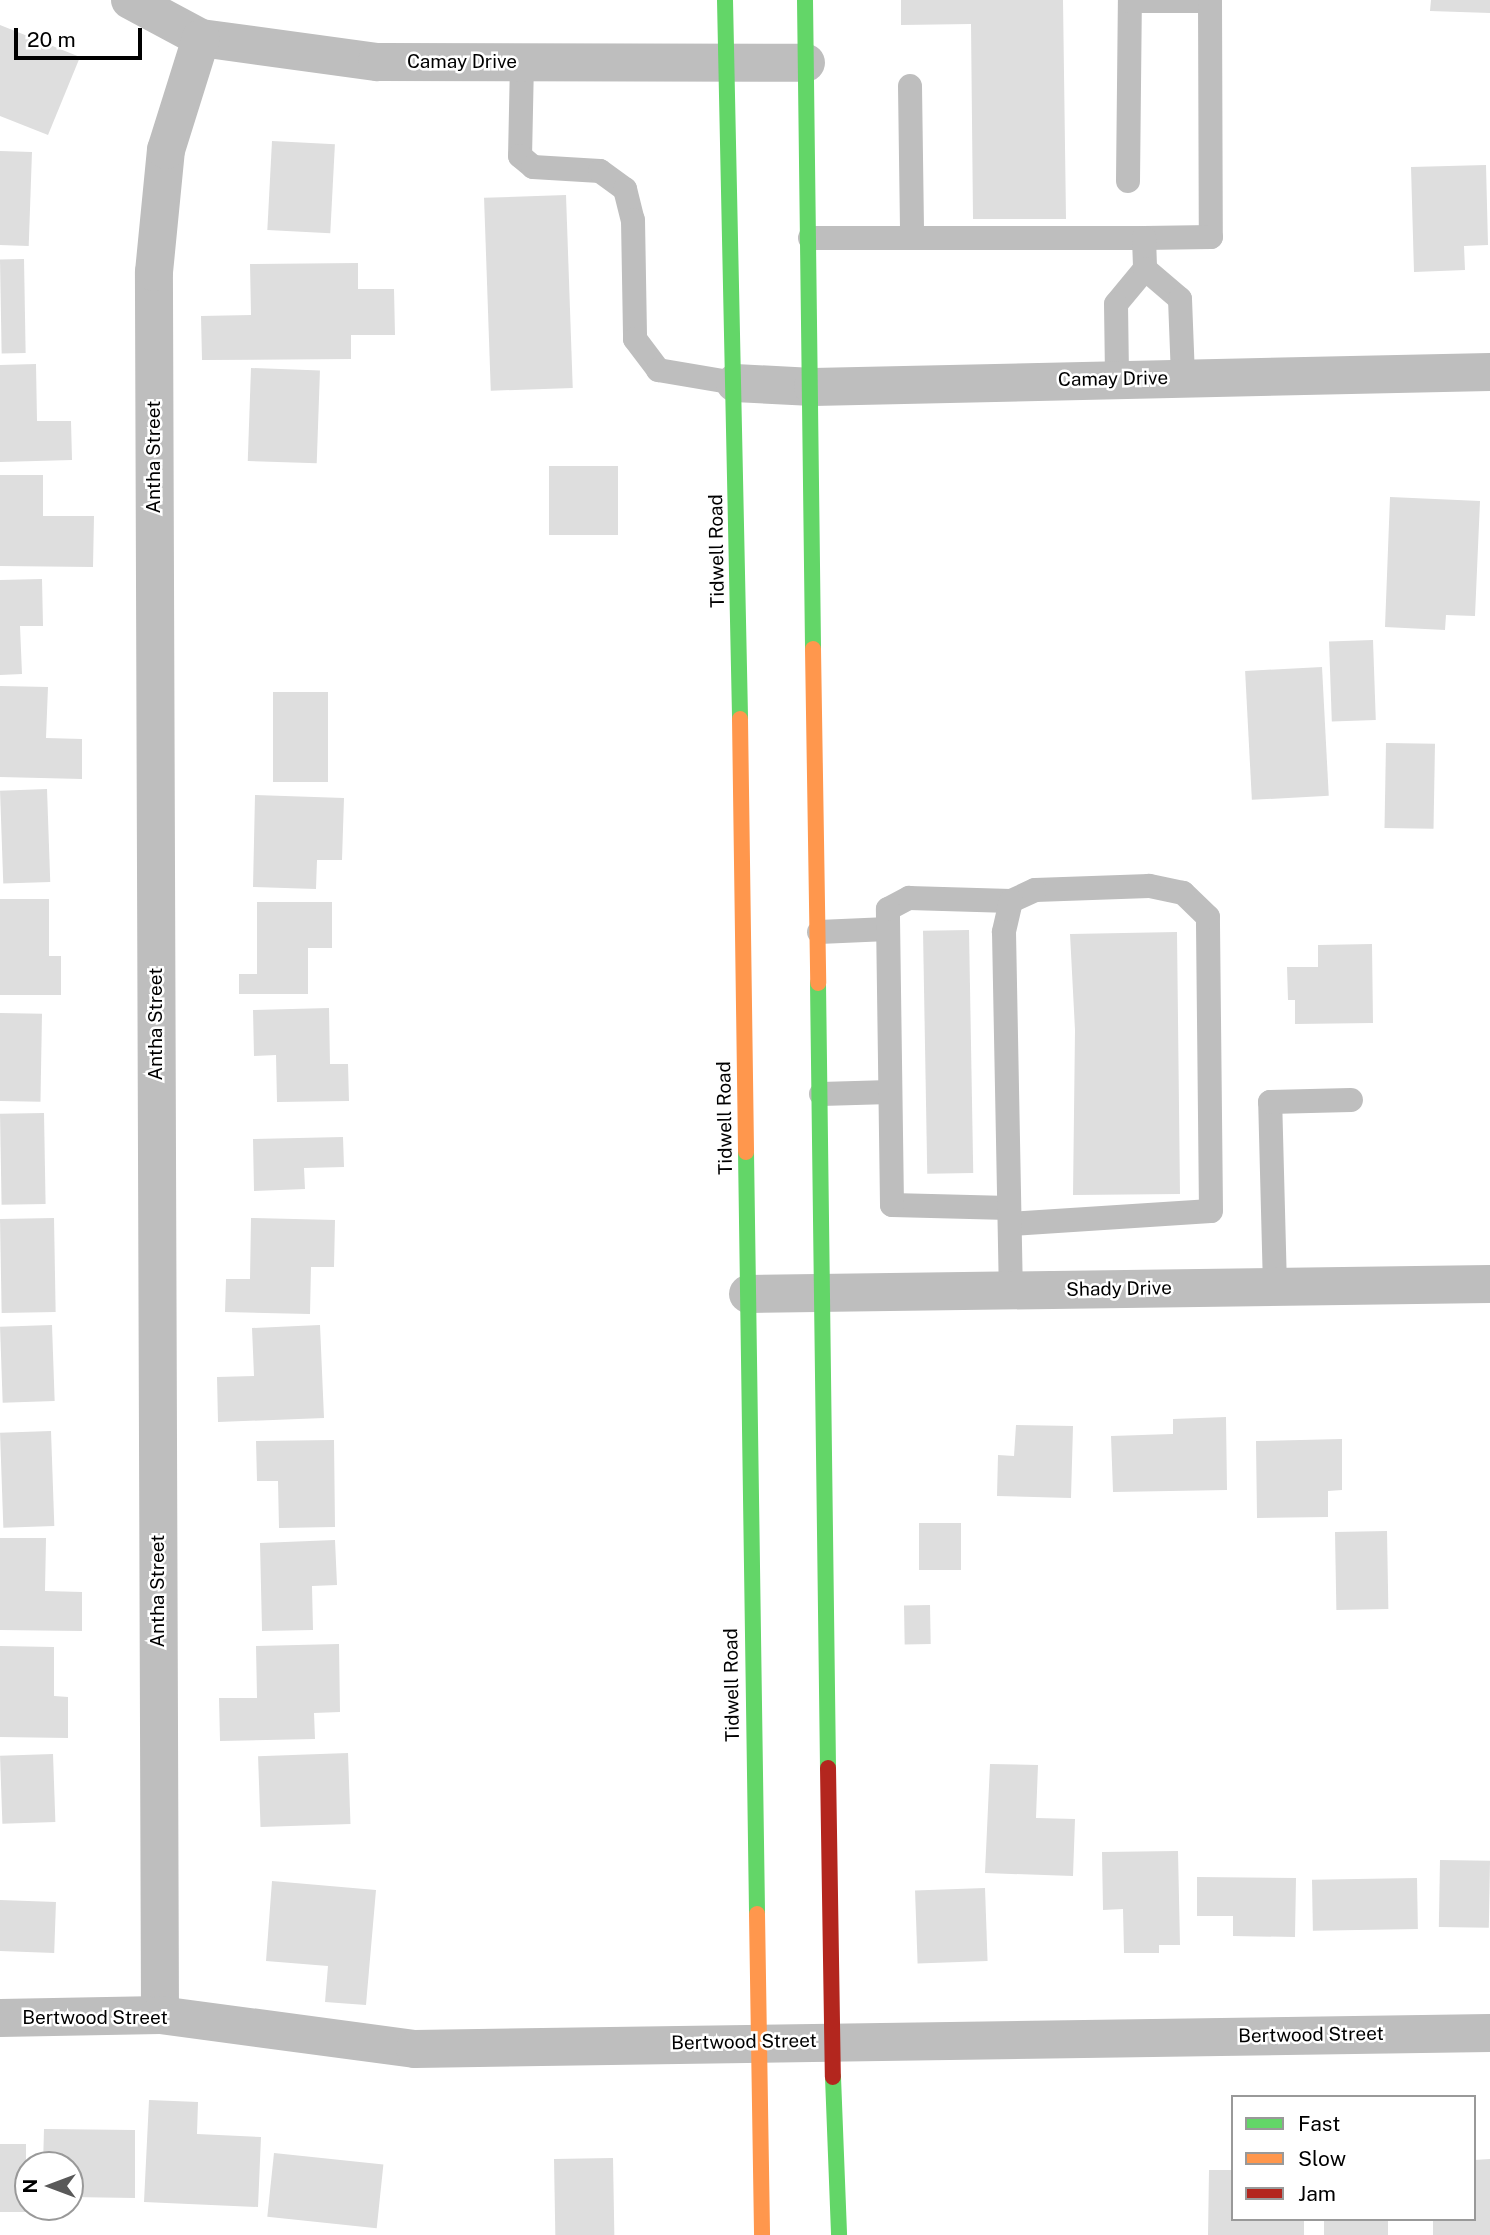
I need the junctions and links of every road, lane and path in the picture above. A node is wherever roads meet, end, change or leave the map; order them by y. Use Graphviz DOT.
graph roads {
  1 [pos="130,0"];
  2 [pos="724,0"];
  3 [pos="805,0"];
  4 [pos="201,38"];
  5 [pos="522,62"];
  6 [pos="725,63"];
  7 [pos="806,64"];
  8 [pos="910,86"];
  9 [pos="1128,181"];
  10 [pos="912,237"];
  11 [pos="810,238"];
  12 [pos="1144,238"];
  13 [pos="1144,269"];
  14 [pos="1490,372"];
  15 [pos="1117,378"];
  16 [pos="1183,378"];
  17 [pos="735,383"];
  18 [pos="813,387"];
  19 [pos="1011,901"];
  20 [pos="888,929"];
  21 [pos="819,932"];
  22 [pos="890,1093"];
  23 [pos="821,1094"];
  24 [pos="1351,1100"];
  25 [pos="1010,1216"];
  26 [pos="1490,1284"];
  27 [pos="1275,1287"];
  28 [pos="1011,1291"];
  29 [pos="823,1293"];
  30 [pos="748,1294"];
  31 [pos="160,2015"];
  32 [pos="0,2018"];
  33 [pos="1490,2033"];
  34 [pos="831,2040"];
  35 [pos="758,2042"];
  36 [pos="762,2235"];
  37 [pos="839,2235"];
  1 -- 4 [label="street, Camay Drive"];
  2 -- 6 [label="main road, Tidwell Road"];
  3 -- 7 [label="main road"];
  4 -- 5 [label="street, Camay Drive"];
  4 -- 31 [label="street, Antha Street"];
  5 -- 6 [label="street, Camay Drive"];
  5 -- 17 [label="lane"];
  6 -- 7 [label="street, Camay Drive"];
  6 -- 17 [label="main road, Tidwell Road"];
  7 -- 11 [label="main road"];
  8 -- 10 [label="lane"];
  9 -- 12 [label="lane"];
  10 -- 11 [label="lane"];
  10 -- 12 [label="lane"];
  11 -- 18 [label="main road"];
  12 -- 13 [label="lane"];
  13 -- 15 [label="lane"];
  13 -- 16 [label="lane"];
  14 -- 16 [label="street, Camay Drive"];
  15 -- 16 [label="street, Camay Drive"];
  15 -- 18 [label="street, Camay Drive"];
  17 -- 18 [label="street, Camay Drive"];
  17 -- 30 [label="main road, Tidwell Road"];
  18 -- 21 [label="main road"];
  19 -- 20 [label="lane"];
  19 -- 25 [label="lane"];
  19 -- 25 [label="lane"];
  20 -- 21 [label="lane"];
  20 -- 22 [label="lane"];
  21 -- 23 [label="main road"];
  22 -- 23 [label="lane"];
  22 -- 25 [label="lane"];
  23 -- 29 [label="main road"];
  24 -- 27 [label="lane"];
  25 -- 28 [label="lane"];
  26 -- 27 [label="street, Shady Drive"];
  27 -- 28 [label="street, Shady Drive"];
  28 -- 29 [label="street, Shady Drive"];
  29 -- 30 [label="street, Shady Drive"];
  29 -- 34 [label="main road"];
  30 -- 35 [label="main road, Tidwell Road"];
  31 -- 32 [label="street, Bertwood Street"];
  31 -- 35 [label="street, Bertwood Street"];
  33 -- 34 [label="street, Bertwood Street"];
  34 -- 35 [label="street, Bertwood Street"];
  34 -- 37 [label="main road"];
  35 -- 36 [label="main road, Tidwell Road"];
}
